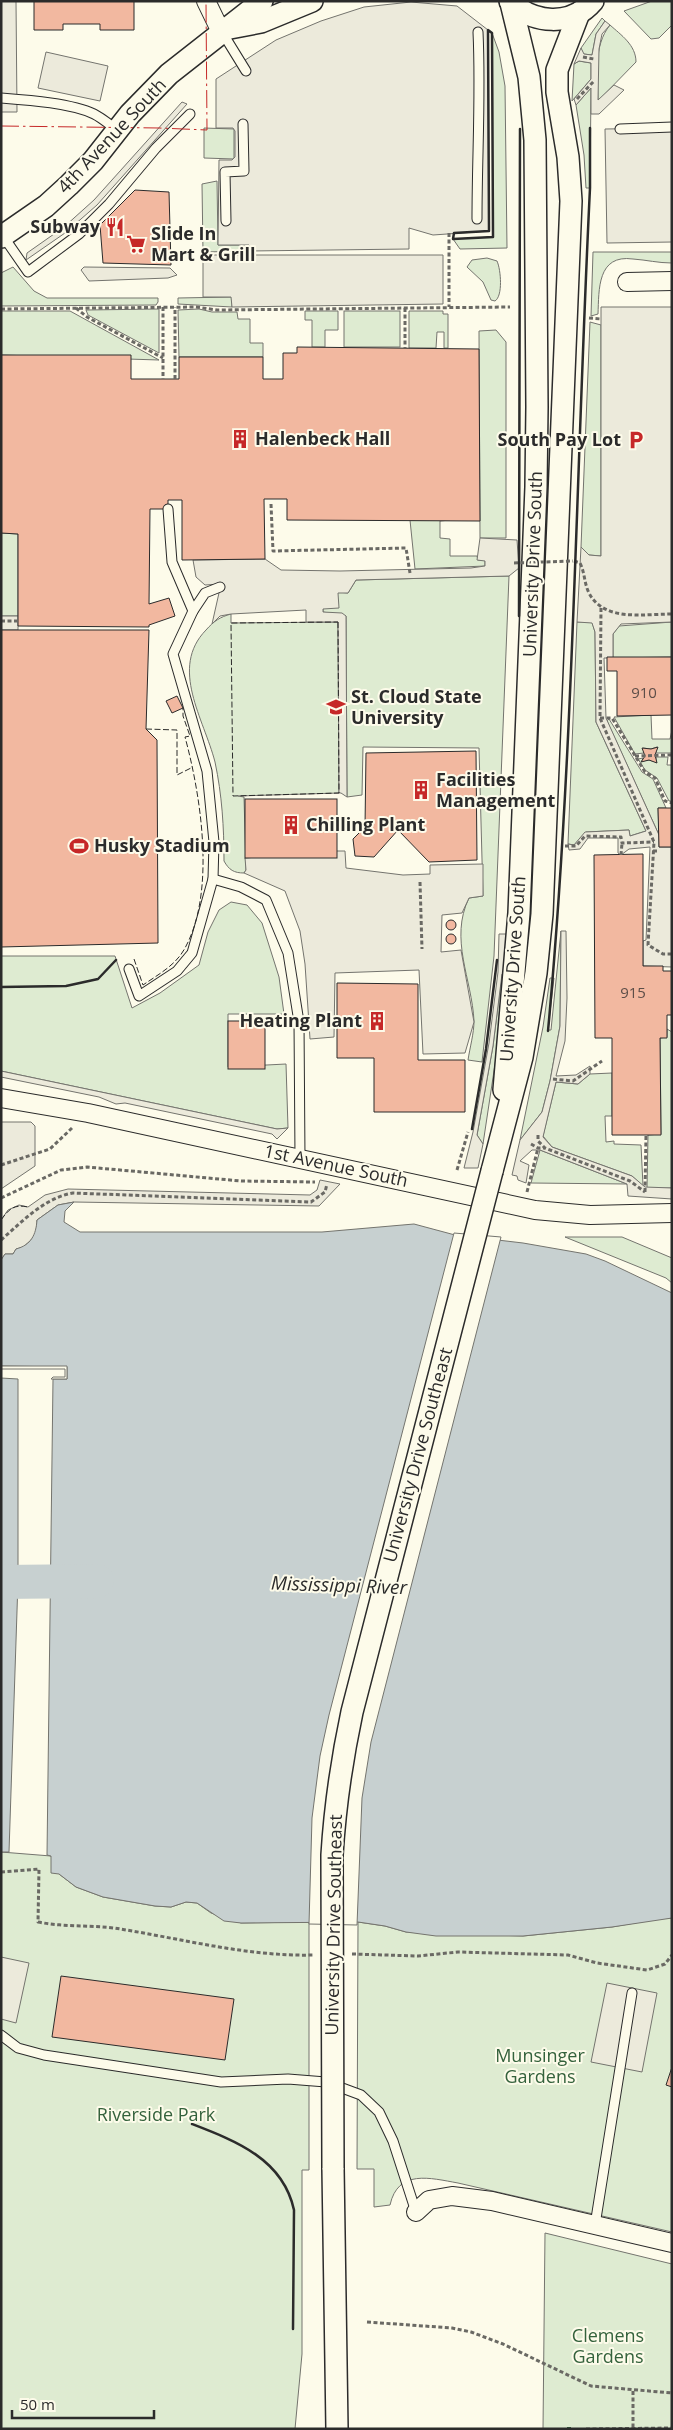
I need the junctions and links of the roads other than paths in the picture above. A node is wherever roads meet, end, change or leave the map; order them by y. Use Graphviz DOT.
graph roads {
  1 [pos="206,1"];
  2 [pos="262,1"];
  3 [pos="312,1"];
  4 [pos="511,2"];
  5 [pos="586,7"];
  6 [pos="224,31"];
  7 [pos="478,32"];
  8 [pos="246,71"];
  9 [pos="1,98"];
  10 [pos="190,114"];
  11 [pos="243,124"];
  12 [pos="672,127"];
  13 [pos="620,129"];
  14 [pos="117,130"];
  15 [pos="478,219"];
  16 [pos="226,221"];
  17 [pos="2,236"];
  18 [pos="627,282"];
  19 [pos="672,282"];
  20 [pos="168,509"];
  21 [pos="220,587"];
  22 [pos="193,611"];
  23 [pos="213,879"];
  24 [pos="129,969"];
  25 [pos="1,1098"];
  26 [pos="502,1128"];
  27 [pos="300,1158"];
  28 [pos="492,1171"];
  29 [pos="672,1213"];
  30 [pos="632,1993"];
  31 [pos="1,2035"];
  32 [pos="416,2212"];
  33 [pos="595,2225"];
  34 [pos="672,2243"];
  35 [pos="337,2429"];
  1 -- 6 [label="street"];
  2 -- 6 [label="street, 4th Avenue South"];
  3 -- 6 [label="street"];
  4 -- 5 [label="street"];
  4 -- 26 [label="street, University Drive South"];
  5 -- 26 [label="street, University Drive South"];
  6 -- 8 [label="lane"];
  6 -- 14 [label="street, 4th Avenue South"];
  7 -- 15 [label="lane"];
  9 -- 14 [label="lane"];
  10 -- 17 [label="lane"];
  11 -- 16 [label="lane"];
  12 -- 13 [label="lane"];
  14 -- 17 [label="street, 4th Avenue South"];
  18 -- 19 [label="street"];
  20 -- 22 [label="lane"];
  21 -- 22 [label="lane"];
  22 -- 23 [label="lane"];
  23 -- 24 [label="lane"];
  23 -- 27 [label="lane"];
  25 -- 27 [label="street, 1st Avenue South"];
  26 -- 28 [label="street, University Drive South"];
  27 -- 29 [label="street, 1st Avenue South"];
  28 -- 35 [label="street, University Drive Southeast, bridge"];
  30 -- 33 [label="lane"];
  31 -- 32 [label="lane"];
  32 -- 33 [label="street"];
  33 -- 34 [label="street"];
}
